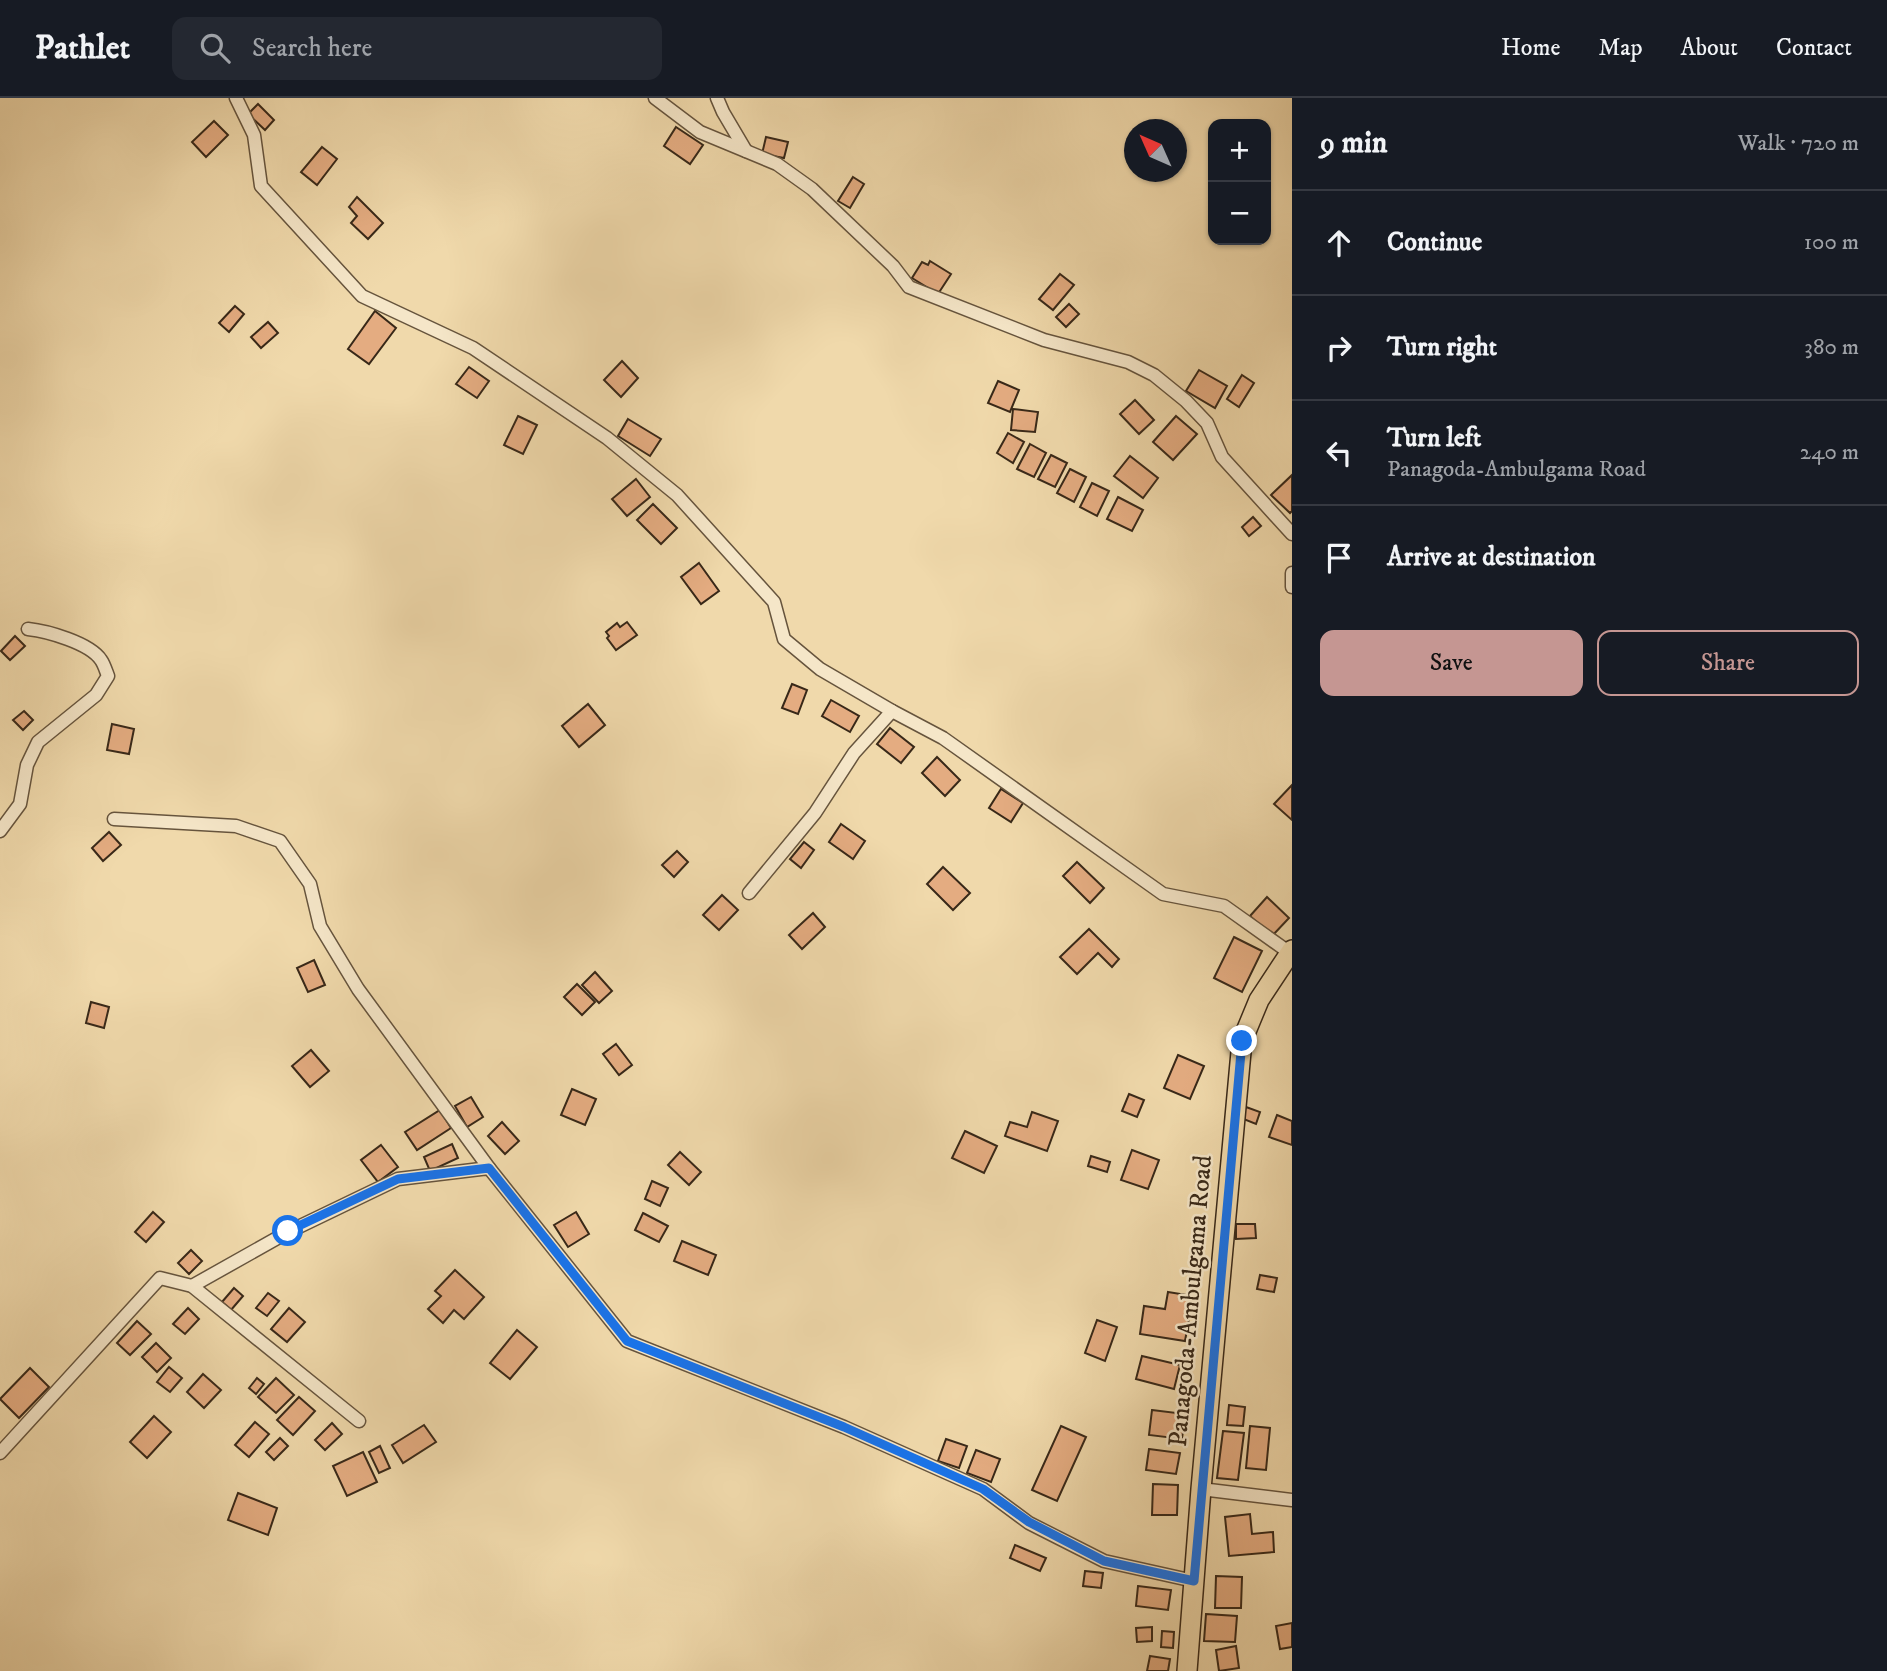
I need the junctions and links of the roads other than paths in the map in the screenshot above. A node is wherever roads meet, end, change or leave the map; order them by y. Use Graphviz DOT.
graph roads {
  1 [pos="236,98"];
  2 [pos="655,98"];
  3 [pos="717,98"];
  4 [pos="746,150"];
  5 [pos="1292,534"];
  6 [pos="1292,573"];
  7 [pos="1292,587"];
  8 [pos="28,629"];
  9 [pos="892,711"];
  10 [pos="114,819"];
  11 [pos="0,831"];
  12 [pos="749,893"];
  13 [pos="1291,951"];
  14 [pos="489,1168"];
  15 [pos="192,1286"];
  16 [pos="359,1421"];
  17 [pos="0,1453"];
  18 [pos="1201,1489"];
  19 [pos="1292,1500"];
  20 [pos="1194,1581"];
  21 [pos="1187,1671"];
  1 -- 9 [label="street"];
  2 -- 4 [label="street"];
  3 -- 4 [label="street"];
  4 -- 5 [label="street"];
  6 -- 7 [label="street"];
  8 -- 11 [label="street"];
  9 -- 12 [label="street"];
  9 -- 13 [label="street"];
  10 -- 14 [label="street"];
  13 -- 18 [label="main road, Panagoda-Ambulgama Road"];
  14 -- 15 [label="street"];
  14 -- 20 [label="street"];
  15 -- 16 [label="street"];
  15 -- 17 [label="street"];
  18 -- 19 [label="street"];
  18 -- 20 [label="main road, Panagoda-Ambulgama Road"];
  20 -- 21 [label="main road, Panagoda-Ambulgama Road"];
}
